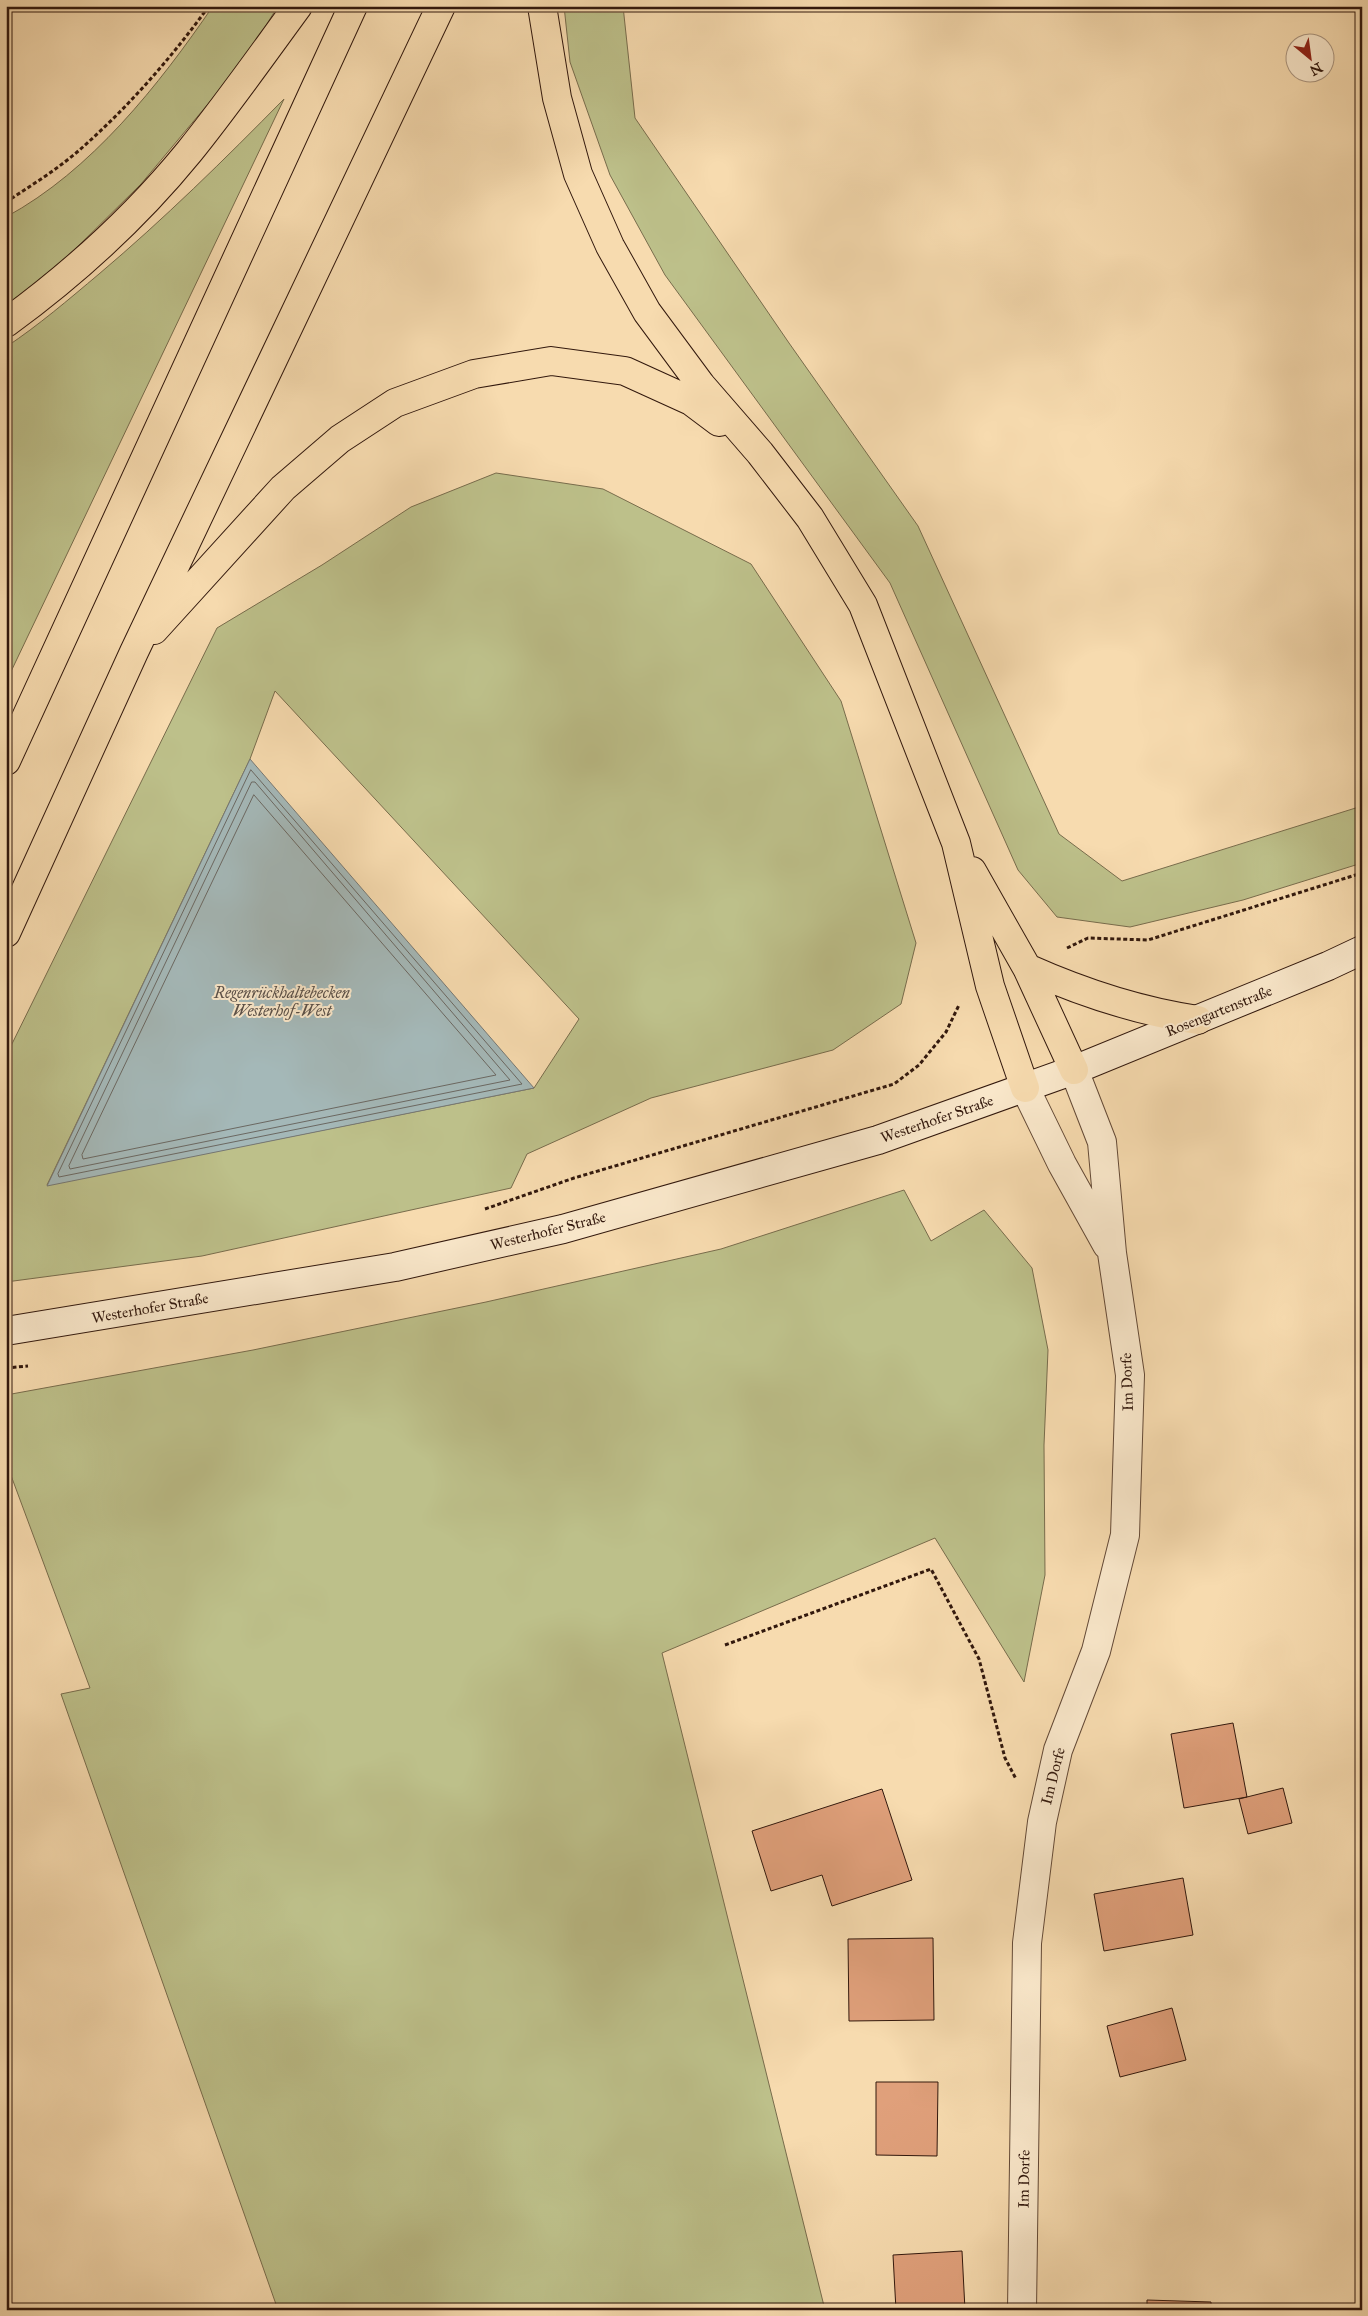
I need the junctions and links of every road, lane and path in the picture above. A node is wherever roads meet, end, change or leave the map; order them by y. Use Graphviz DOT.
graph roads {
  1 [pos="209,6"];
  2 [pos="298,6"];
  3 [pos="353,6"];
  4 [pos="441,6"];
  5 [pos="542,6"];
  6 [pos="6,202"];
  7 [pos="6,323"];
  8 [pos="760,453"];
  9 [pos="134,652"];
  10 [pos="6,761"];
  11 [pos="956,843"];
  12 [pos="1362,872"];
  13 [pos="6,933"];
  14 [pos="1064,950"];
  15 [pos="1362,950"];
  16 [pos="1027,968"];
  17 [pos="966,999"];
  18 [pos="1198,1020"];
  19 [pos="1074,1070"];
  20 [pos="1025,1088"];
  21 [pos="483,1210"];
  22 [pos="1112,1253"];
  23 [pos="6,1331"];
  24 [pos="28,1366"];
  25 [pos="6,1368"];
  26 [pos="725,1645"];
  27 [pos="1042,1822"];
  28 [pos="1022,2310"];
  1 -- 6 [label="path"];
  2 -- 7 [label="highway"];
  3 -- 10 [label="highway"];
  4 -- 9 [label="highway"];
  5 -- 8 [label="highway"];
  8 -- 9 [label="highway"];
  8 -- 11 [label="highway"];
  9 -- 13 [label="highway"];
  11 -- 16 [label="highway"];
  11 -- 20 [label="highway"];
  12 -- 14 [label="path"];
  15 -- 18 [label="street, Rosengartenstraße"];
  16 -- 18 [label="highway"];
  16 -- 19 [label="highway"];
  17 -- 21 [label="path"];
  18 -- 19 [label="street, Rosengartenstraße"];
  19 -- 20 [label="street, Westerhofer Straße"];
  19 -- 22 [label="street, Im Dorfe"];
  20 -- 22 [label="street, Im Dorfe"];
  20 -- 23 [label="street, Westerhofer Straße"];
  22 -- 27 [label="street, Im Dorfe"];
  24 -- 25 [label="path"];
  26 -- 27 [label="path"];
  27 -- 28 [label="street, Im Dorfe"];
}
